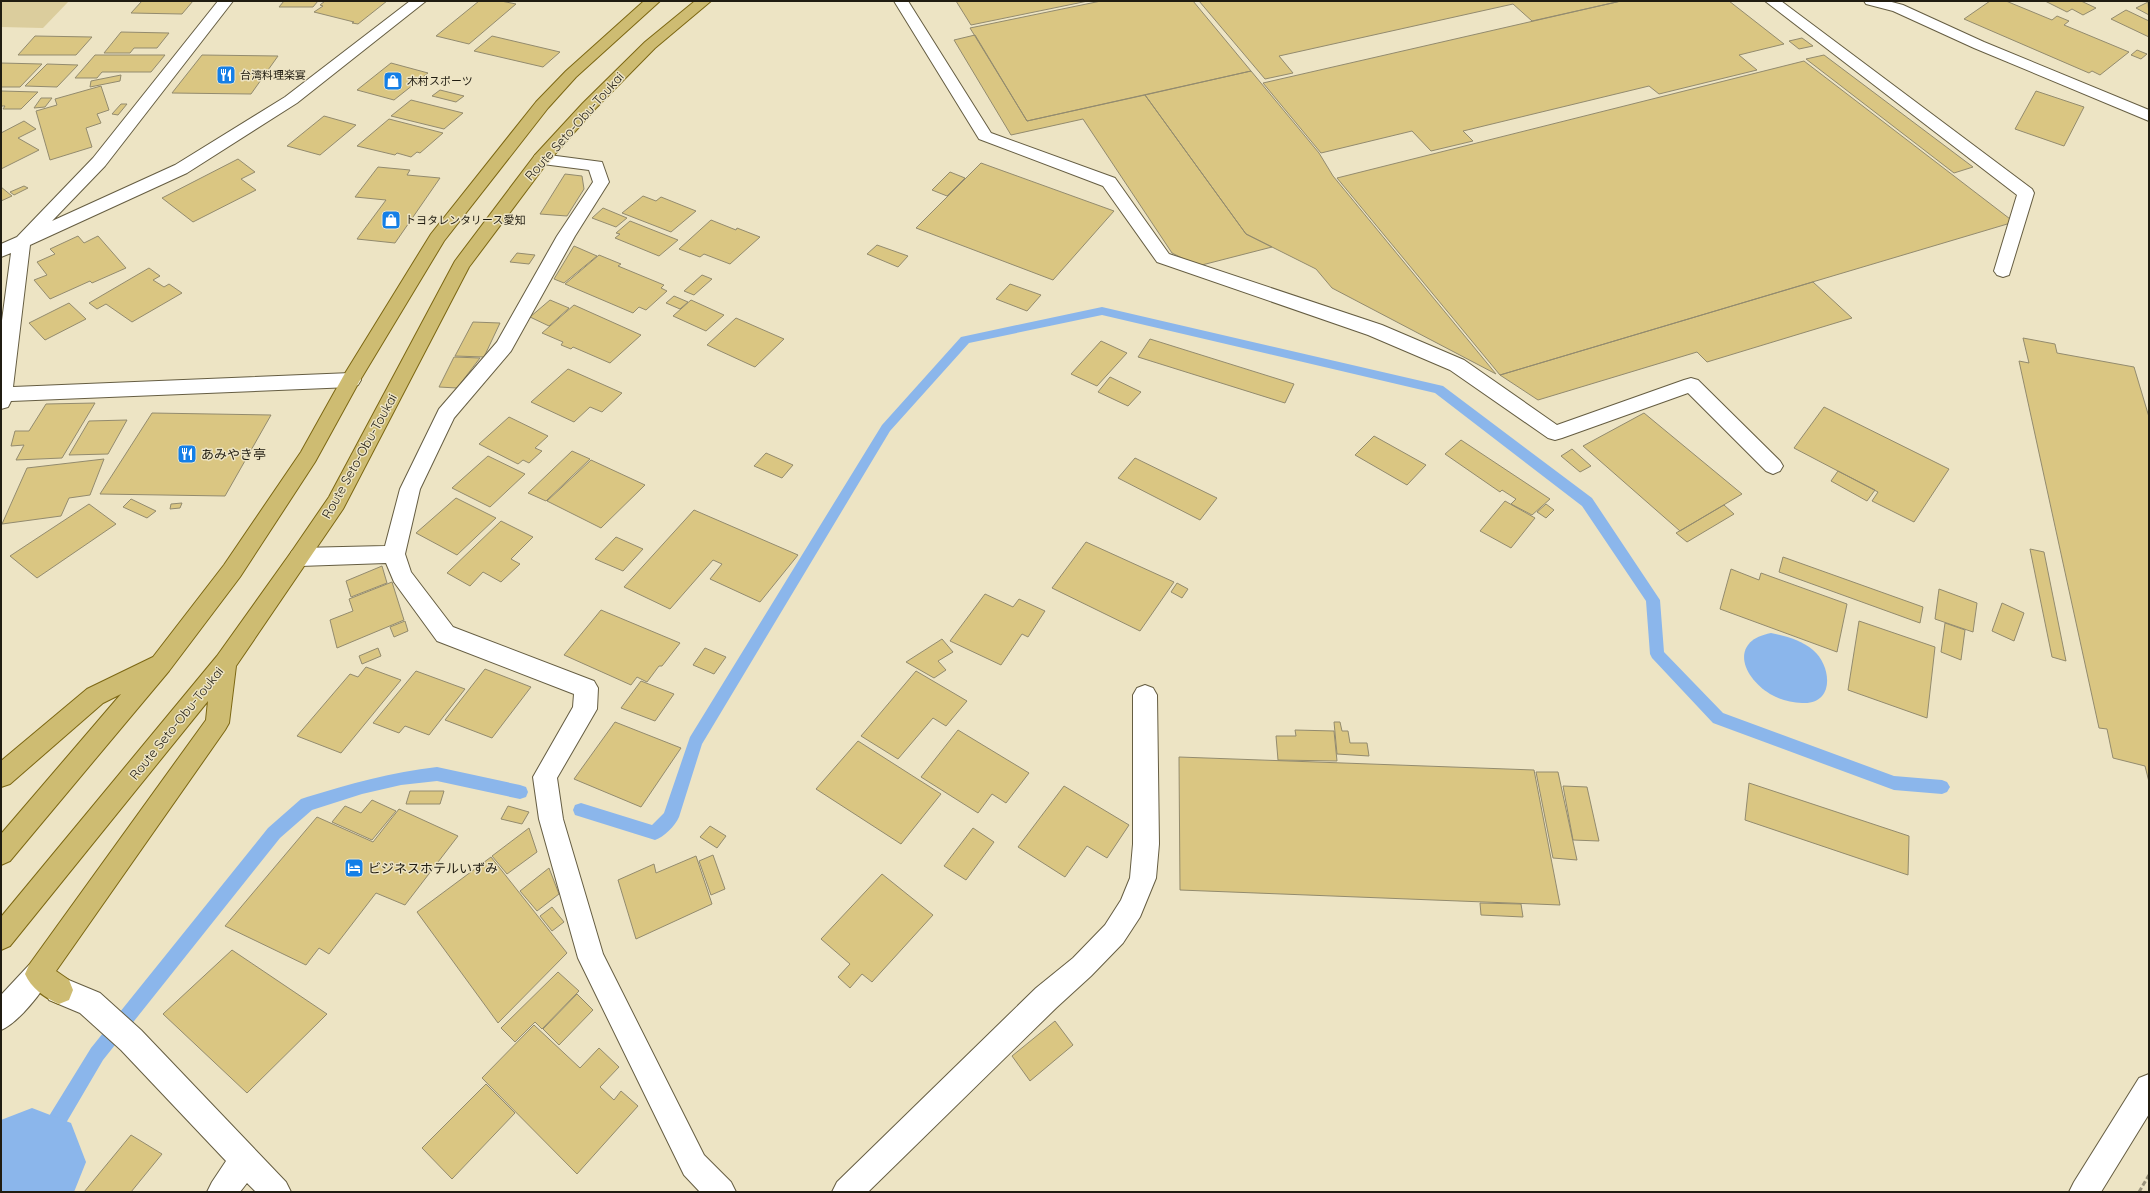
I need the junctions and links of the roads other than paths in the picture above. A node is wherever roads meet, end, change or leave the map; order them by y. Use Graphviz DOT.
graph roads {
  1 [pos="226,1"];
  2 [pos="419,1"];
  3 [pos="653,1"];
  4 [pos="704,1"];
  5 [pos="901,1"];
  6 [pos="1772,1"];
  7 [pos="1871,1"];
  8 [pos="1914,1"];
  9 [pos="1898,8"];
  10 [pos="2149,116"];
  11 [pos="541,159"];
  12 [pos="21,243"];
  13 [pos="1,251"];
  14 [pos="2003,271"];
  15 [pos="350,380"];
  16 [pos="2,398"];
  17 [pos="1773,466"];
  18 [pos="394,554"];
  19 [pos="300,557"];
  20 [pos="225,663"];
  21 [pos="161,664"];
  22 [pos="1145,695"];
  23 [pos="1,776"];
  24 [pos="1,853"];
  25 [pos="1,937"];
  26 [pos="38,974"];
  27 [pos="59,990"];
  28 [pos="1,1016"];
  29 [pos="2149,1088"];
  30 [pos="245,1160"];
  31 [pos="222,1192"];
  32 [pos="276,1192"];
  33 [pos="721,1192"];
  34 [pos="847,1192"];
  35 [pos="2084,1192"];
  1 -- 12 [label="street"];
  2 -- 12 [label="street"];
  3 -- 15 [label="main road"];
  4 -- 11 [label="main road, Route Seto-Obu-Toukai"];
  5 -- 17 [label="street"];
  6 -- 14 [label="street"];
  7 -- 9 [label="street"];
  8 -- 9 [label="street"];
  9 -- 10 [label="street"];
  11 -- 18 [label="street"];
  11 -- 19 [label="main road, Route Seto-Obu-Toukai"];
  12 -- 13 [label="street"];
  12 -- 16 [label="street"];
  15 -- 16 [label="street"];
  15 -- 21 [label="main road"];
  18 -- 19 [label="street"];
  18 -- 33 [label="street"];
  19 -- 20 [label="main road, Route Seto-Obu-Toukai"];
  20 -- 25 [label="main road, Route Seto-Obu-Toukai"];
  20 -- 26 [label="main road"];
  21 -- 23 [label="main road"];
  21 -- 24 [label="main road"];
  22 -- 34 [label="street"];
  26 -- 27 [label="main road"];
  26 -- 28 [label="street"];
  27 -- 30 [label="street"];
  29 -- 35 [label="street"];
  30 -- 31 [label="street"];
  30 -- 32 [label="street"];
}
